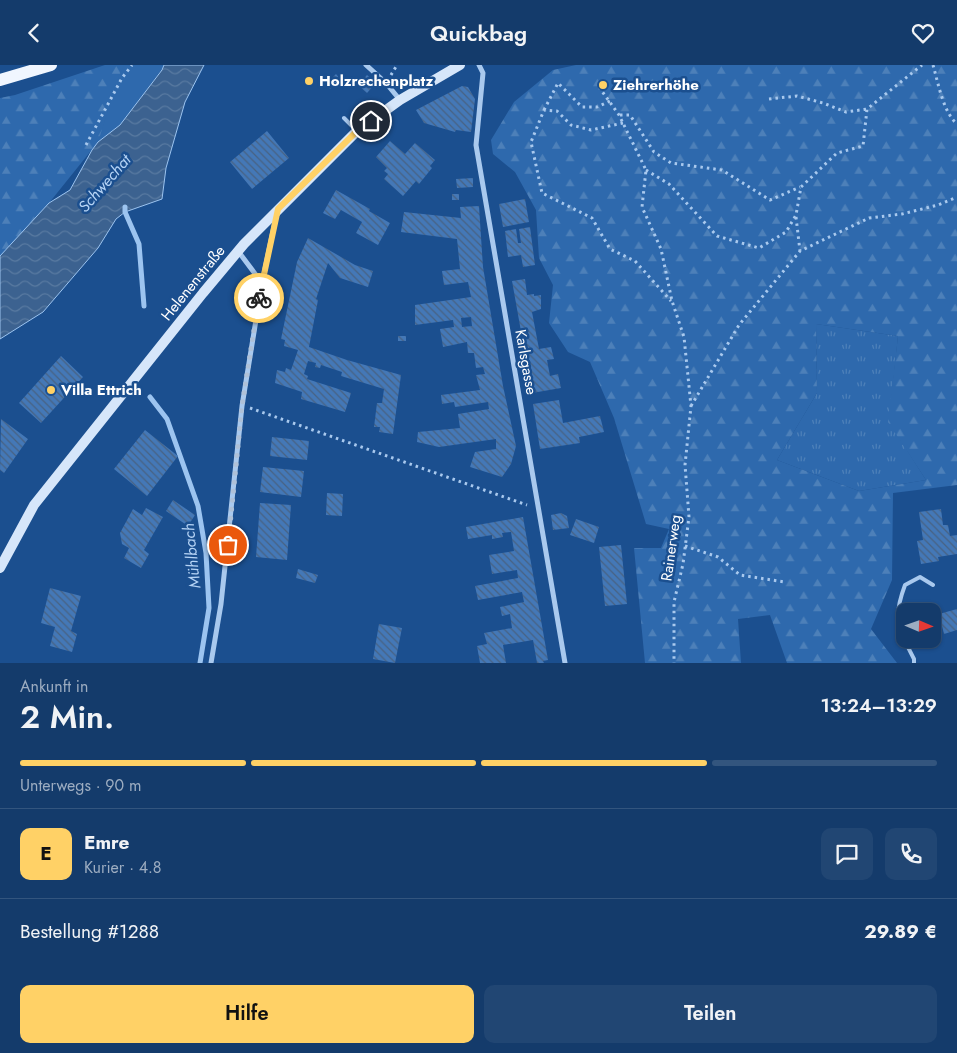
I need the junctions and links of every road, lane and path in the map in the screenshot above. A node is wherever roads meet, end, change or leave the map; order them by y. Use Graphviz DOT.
graph roads {
  1 [pos="51,65"];
  2 [pos="132,65"];
  3 [pos="366,65"];
  4 [pos="460,65"];
  5 [pos="479,65"];
  6 [pos="922,65"];
  7 [pos="933,65"];
  8 [pos="0,80"];
  9 [pos="599,87"];
  10 [pos="769,99"];
  11 [pos="400,100"];
  12 [pos="610,101"];
  13 [pos="544,109"];
  14 [pos="867,109"];
  15 [pos="619,115"];
  16 [pos="344,118"];
  17 [pos="623,123"];
  18 [pos="957,123"];
  19 [pos="357,131"];
  20 [pos="86,145"];
  21 [pos="646,170"];
  22 [pos="801,187"];
  23 [pos="957,197"];
  24 [pos="278,209"];
  25 [pos="796,215"];
  26 [pos="238,251"];
  27 [pos="800,251"];
  28 [pos="262,283"];
  29 [pos="672,301"];
  30 [pos="242,406"];
  31 [pos="691,406"];
  32 [pos="538,509"];
  33 [pos="685,546"];
  34 [pos="0,568"];
  35 [pos="785,582"];
  36 [pos="933,585"];
  37 [pos="211,663"];
  38 [pos="565,663"];
  39 [pos="674,663"];
  40 [pos="914,663"];
  1 -- 8 [label="main road"];
  2 -- 20 [label="path"];
  3 -- 11 [label="street"];
  4 -- 11 [label="street, Helenenstraße"];
  5 -- 32 [label="street, Karlsgasse"];
  6 -- 14 [label="path"];
  7 -- 18 [label="path"];
  9 -- 12 [label="path"];
  10 -- 14 [label="path"];
  11 -- 19 [label="street, Helenenstraße"];
  12 -- 13 [label="path"];
  12 -- 15 [label="path"];
  13 -- 17 [label="path"];
  13 -- 29 [label="path"];
  14 -- 22 [label="path"];
  15 -- 17 [label="path"];
  15 -- 22 [label="path"];
  16 -- 19 [label="lane"];
  17 -- 21 [label="path"];
  19 -- 24 [label="street, Helenenstraße"];
  21 -- 25 [label="path"];
  21 -- 29 [label="path"];
  22 -- 25 [label="path"];
  23 -- 27 [label="path"];
  24 -- 26 [label="street, Helenenstraße"];
  24 -- 28 [label="street"];
  25 -- 27 [label="path"];
  26 -- 28 [label="street"];
  26 -- 34 [label="street, Helenenstraße"];
  27 -- 31 [label="path"];
  28 -- 30 [label="street"];
  29 -- 31 [label="path"];
  30 -- 32 [label="path"];
  30 -- 37 [label="street"];
  31 -- 33 [label="path, Rainerweg"];
  32 -- 38 [label="street, Karlsgasse"];
  33 -- 35 [label="path"];
  33 -- 39 [label="path, Rainerweg"];
  36 -- 40 [label="lane"];
}
